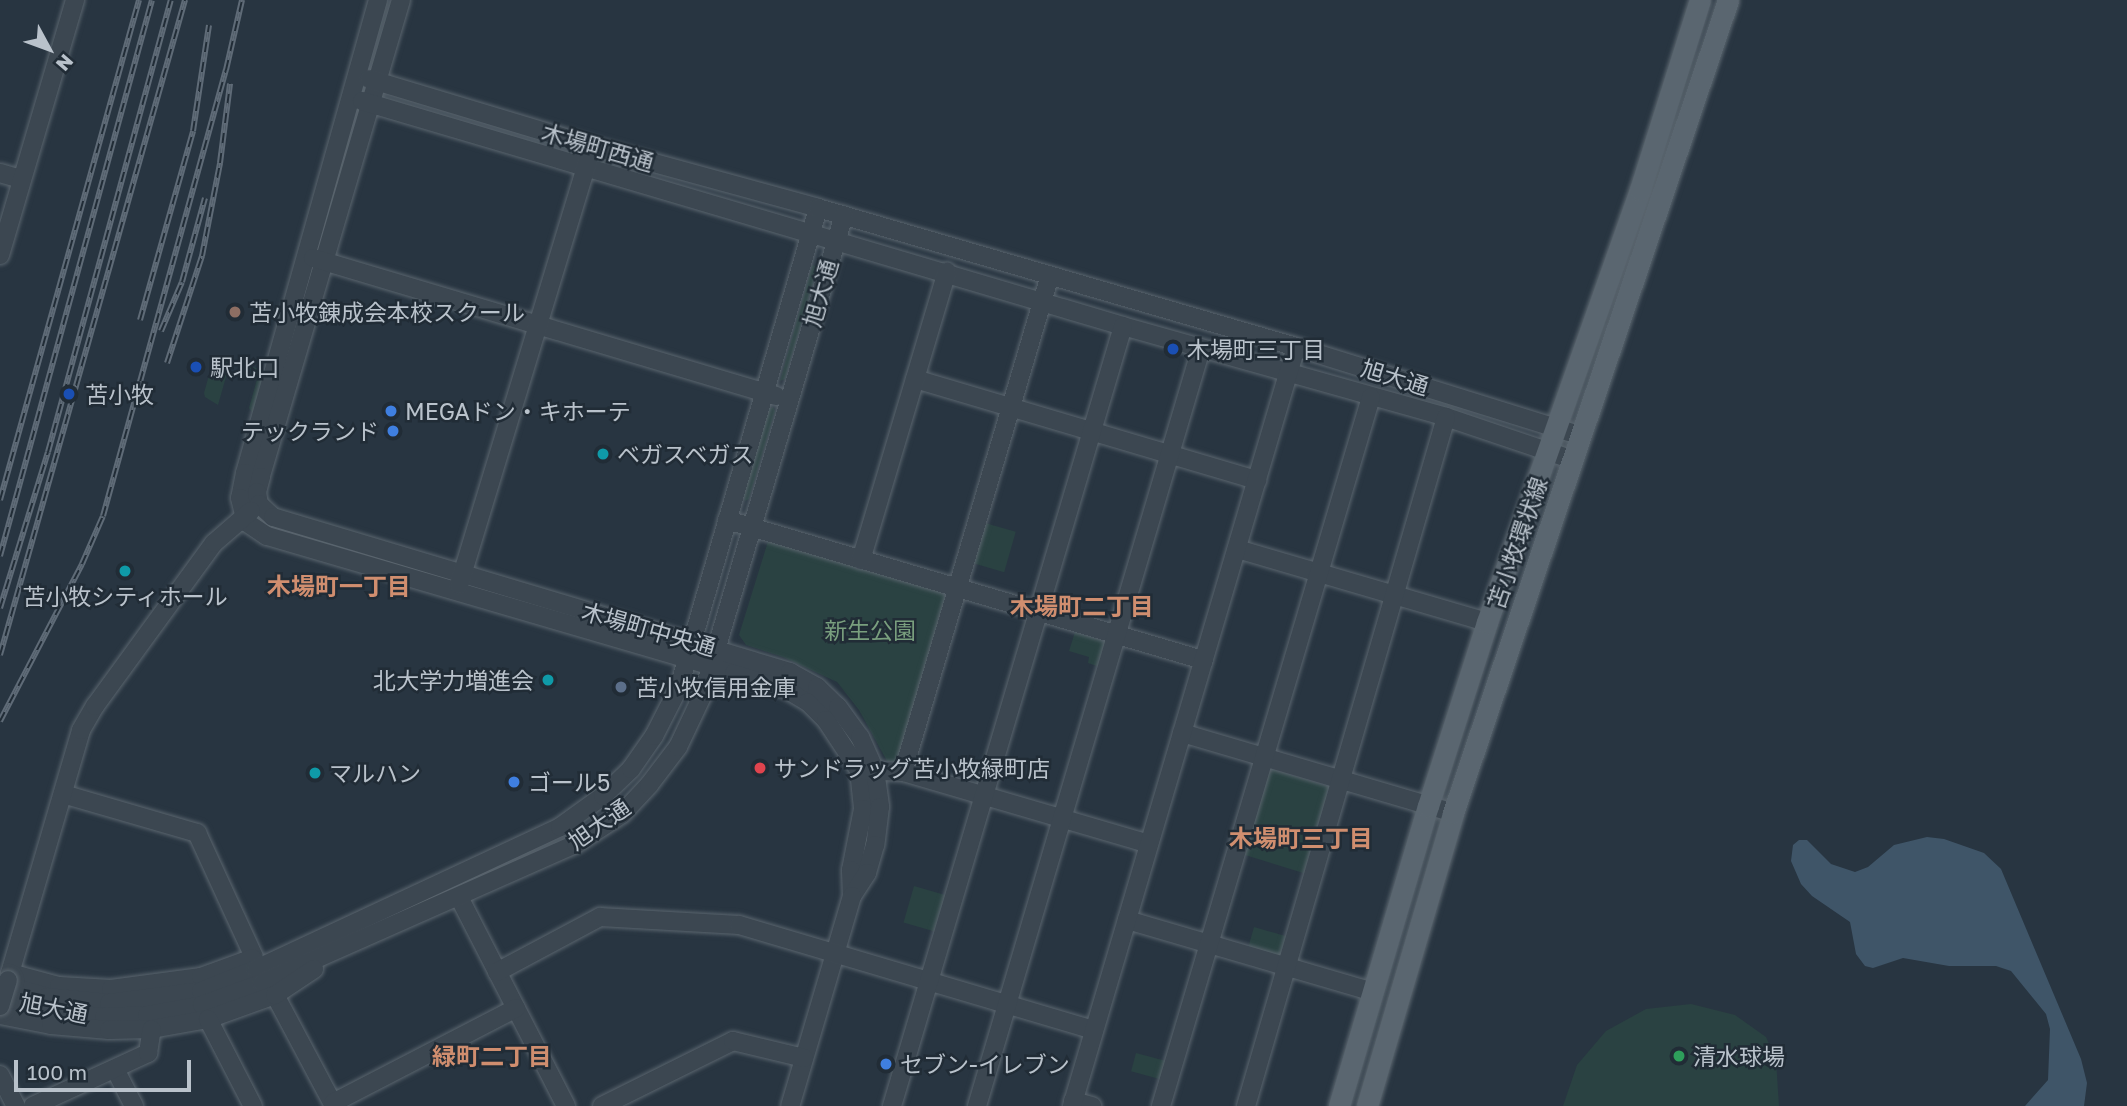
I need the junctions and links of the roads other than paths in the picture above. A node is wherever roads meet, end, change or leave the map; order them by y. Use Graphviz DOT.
graph roads {
  1 [pos="75,0"];
  2 [pos="378,0"];
  3 [pos="401,0"];
  4 [pos="1700,0"];
  5 [pos="1728,0"];
  6 [pos="356,75"];
  7 [pos="379,81"];
  8 [pos="352,98"];
  9 [pos="372,104"];
  10 [pos="592,146"];
  11 [pos="586,167"];
  12 [pos="0,173"];
  13 [pos="21,179"];
  14 [pos="818,208"];
  15 [pos="844,215"];
  16 [pos="810,232"];
  17 [pos="836,240"];
  18 [pos="0,255"];
  19 [pos="315,258"];
  20 [pos="947,272"];
  21 [pos="1050,275"];
  22 [pos="1042,302"];
  23 [pos="538,325"];
  24 [pos="1123,326"];
  25 [pos="1296,347"];
  26 [pos="1201,349"];
  27 [pos="1289,372"];
  28 [pos="915,379"];
  29 [pos="764,393"];
  30 [pos="1371,397"];
  31 [pos="789,399"];
  32 [pos="1011,407"];
  33 [pos="1446,417"];
  34 [pos="1558,428"];
  35 [pos="1092,431"];
  36 [pos="1582,436"];
  37 [pos="1549,452"];
  38 [pos="1170,454"];
  39 [pos="1573,460"];
  40 [pos="1257,480"];
  41 [pos="259,504"];
  42 [pos="243,517"];
  43 [pos="727,520"];
  44 [pos="752,528"];
  45 [pos="1237,549"];
  46 [pos="862,560"];
  47 [pos="1319,573"];
  48 [pos="463,574"];
  49 [pos="958,588"];
  50 [pos="457,593"];
  51 [pos="1393,594"];
  52 [pos="1038,612"];
  53 [pos="1487,622"];
  54 [pos="1116,635"];
  55 [pos="692,642"];
  56 [pos="717,649"];
  57 [pos="1204,660"];
  58 [pos="687,661"];
  59 [pos="711,667"];
  60 [pos="1182,733"];
  61 [pos="1264,758"];
  62 [pos="867,770"];
  63 [pos="903,772"];
  64 [pos="1339,779"];
  65 [pos="63,794"];
  66 [pos="984,796"];
  67 [pos="1428,806"];
  68 [pos="1453,813"];
  69 [pos="1062,819"];
  70 [pos="1149,844"];
  71 [pos="459,897"];
  72 [pos="1127,920"];
  73 [pos="1209,944"];
  74 [pos="328,945"];
  75 [pos="835,955"];
  76 [pos="254,957"];
  77 [pos="1287,967"];
  78 [pos="497,972"];
  79 [pos="6,979"];
  80 [pos="929,982"];
  81 [pos="1374,992"];
  82 [pos="275,995"];
  83 [pos="0,997"];
  84 [pos="1007,1005"];
  85 [pos="0,1006"];
  86 [pos="516,1008"];
  87 [pos="0,1015"];
  88 [pos="208,1019"];
  89 [pos="152,1029"];
  90 [pos="1094,1031"];
  91 [pos="804,1058"];
  92 [pos="115,1069"];
  93 [pos="0,1075"];
  94 [pos="1072,1103"];
  95 [pos="334,1104"];
  96 [pos="16,1106"];
  97 [pos="33,1106"];
  98 [pos="134,1106"];
  99 [pos="253,1106"];
  100 [pos="566,1106"];
  101 [pos="602,1106"];
  102 [pos="790,1106"];
  103 [pos="892,1106"];
  104 [pos="977,1106"];
  105 [pos="1092,1106"];
  106 [pos="1161,1106"];
  107 [pos="1245,1106"];
  108 [pos="1339,1106"];
  109 [pos="1367,1106"];
  1 -- 13 [label="street"];
  2 -- 6 [label="street"];
  3 -- 7 [label="street"];
  4 -- 34 [label="main road, 苫小牧環状線"];
  5 -- 36 [label="main road, 苫小牧環状線"];
  6 -- 7 [label="street, 木場町西通"];
  6 -- 8 [label="street"];
  7 -- 9 [label="street"];
  7 -- 10 [label="street, 木場町西通"];
  8 -- 9 [label="street, 木場町西通"];
  8 -- 19 [label="street"];
  9 -- 11 [label="street, 木場町西通"];
  9 -- 19 [label="street"];
  10 -- 11 [label="street"];
  10 -- 14 [label="street, 木場町西通"];
  11 -- 16 [label="street, 木場町西通"];
  11 -- 23 [label="street"];
  12 -- 13 [label="street"];
  13 -- 18 [label="street"];
  14 -- 15 [label="street, 旭大通"];
  14 -- 16 [label="street, 旭大通"];
  15 -- 17 [label="street, 旭大通"];
  15 -- 21 [label="street, 旭大通"];
  16 -- 17 [label="street, 旭大通"];
  16 -- 29 [label="street, 旭大通"];
  17 -- 20 [label="street, 旭大通"];
  17 -- 31 [label="street, 旭大通"];
  19 -- 23 [label="street"];
  19 -- 41 [label="street"];
  19 -- 42 [label="street"];
  20 -- 22 [label="street, 旭大通"];
  20 -- 28 [label="street"];
  21 -- 22 [label="street"];
  21 -- 25 [label="street, 旭大通"];
  22 -- 24 [label="street, 旭大通"];
  22 -- 32 [label="street"];
  23 -- 29 [label="street"];
  23 -- 48 [label="street"];
  24 -- 26 [label="street, 旭大通"];
  24 -- 35 [label="street"];
  25 -- 27 [label="street"];
  25 -- 34 [label="street, 旭大通"];
  26 -- 27 [label="street, 旭大通"];
  26 -- 38 [label="street"];
  27 -- 30 [label="street, 旭大通"];
  27 -- 40 [label="street"];
  28 -- 32 [label="street"];
  28 -- 46 [label="street"];
  29 -- 31 [label="street"];
  29 -- 43 [label="street, 旭大通"];
  30 -- 33 [label="street, 旭大通"];
  30 -- 47 [label="street"];
  31 -- 44 [label="street, 旭大通"];
  32 -- 35 [label="street"];
  32 -- 49 [label="street"];
  33 -- 37 [label="street, 旭大通"];
  33 -- 51 [label="street"];
  34 -- 36 [label="street, 旭大通"];
  34 -- 37 [label="main road, 苫小牧環状線"];
  35 -- 38 [label="street"];
  35 -- 52 [label="street"];
  36 -- 39 [label="main road, 苫小牧環状線"];
  37 -- 39 [label="street, 旭大通"];
  37 -- 53 [label="main road, 苫小牧環状線"];
  38 -- 40 [label="street"];
  38 -- 54 [label="street"];
  39 -- 68 [label="main road, 苫小牧環状線"];
  40 -- 45 [label="street"];
  41 -- 42 [label="street"];
  41 -- 48 [label="street, 木場町中央通"];
  42 -- 50 [label="street, 木場町中央通"];
  42 -- 65 [label="street"];
  43 -- 44 [label="street"];
  43 -- 55 [label="street, 旭大通"];
  44 -- 46 [label="street"];
  44 -- 56 [label="street, 旭大通"];
  45 -- 47 [label="street"];
  45 -- 57 [label="street"];
  46 -- 49 [label="street"];
  47 -- 51 [label="street"];
  47 -- 61 [label="street"];
  48 -- 50 [label="street"];
  48 -- 55 [label="street, 木場町中央通"];
  49 -- 52 [label="street"];
  49 -- 63 [label="street"];
  50 -- 58 [label="street, 木場町中央通"];
  51 -- 53 [label="street"];
  51 -- 64 [label="street"];
  52 -- 54 [label="street"];
  52 -- 66 [label="street"];
  53 -- 67 [label="main road, 苫小牧環状線"];
  54 -- 57 [label="street"];
  54 -- 69 [label="street"];
  55 -- 56 [label="street, 木場町中央通"];
  55 -- 58 [label="street, 旭大通"];
  56 -- 59 [label="street, 旭大通"];
  56 -- 62 [label="street, 木場町中央通"];
  57 -- 60 [label="street"];
  58 -- 59 [label="street, 木場町中央通"];
  58 -- 74 [label="street, 旭大通"];
  59 -- 62 [label="street, 木場町中央通"];
  59 -- 71 [label="street, 旭大通"];
  60 -- 61 [label="street"];
  60 -- 70 [label="street"];
  61 -- 64 [label="street"];
  61 -- 73 [label="street"];
  62 -- 63 [label="street"];
  62 -- 75 [label="street, 木場町中央通"];
  63 -- 66 [label="street"];
  64 -- 67 [label="street"];
  64 -- 77 [label="street"];
  65 -- 76 [label="street"];
  65 -- 79 [label="street"];
  66 -- 69 [label="street"];
  66 -- 80 [label="street"];
  67 -- 68 [label="street"];
  67 -- 81 [label="main road, 苫小牧環状線"];
  68 -- 109 [label="main road, 苫小牧環状線"];
  69 -- 70 [label="street"];
  69 -- 84 [label="street"];
  70 -- 72 [label="street"];
  71 -- 74 [label="street, 旭大通"];
  71 -- 78 [label="street"];
  72 -- 73 [label="street"];
  72 -- 90 [label="street"];
  73 -- 77 [label="street"];
  73 -- 106 [label="street"];
  74 -- 76 [label="street"];
  74 -- 79 [label="street, 旭大通"];
  74 -- 82 [label="street"];
  74 -- 83 [label="street, 旭大通"];
  75 -- 78 [label="street"];
  75 -- 80 [label="street"];
  75 -- 91 [label="street, 木場町中央通"];
  76 -- 79 [label="street"];
  77 -- 81 [label="street"];
  77 -- 107 [label="street"];
  78 -- 86 [label="street"];
  79 -- 85 [label="street, bridge"];
  80 -- 84 [label="street"];
  80 -- 103 [label="street"];
  81 -- 108 [label="main road, 苫小牧環状線"];
  82 -- 88 [label="street"];
  82 -- 95 [label="street"];
  84 -- 90 [label="street"];
  84 -- 104 [label="street"];
  86 -- 95 [label="street"];
  86 -- 100 [label="street"];
  87 -- 89 [label="street"];
  88 -- 89 [label="street"];
  88 -- 99 [label="street"];
  89 -- 92 [label="street"];
  90 -- 94 [label="street"];
  91 -- 101 [label="street"];
  91 -- 102 [label="street, 木場町中央通"];
  92 -- 97 [label="street"];
  92 -- 98 [label="street"];
  93 -- 96 [label="street"];
  94 -- 105 [label="street"];
}
